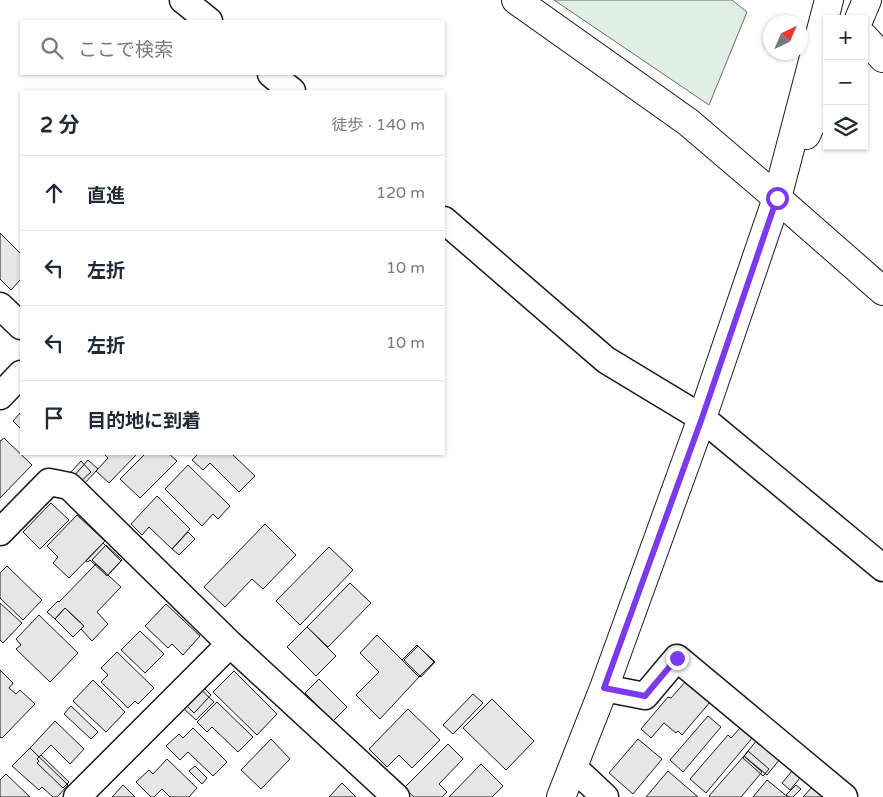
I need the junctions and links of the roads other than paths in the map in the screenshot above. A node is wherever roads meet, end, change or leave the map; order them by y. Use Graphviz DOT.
graph roads {
  1 [pos="183,0"];
  2 [pos="516,0"];
  3 [pos="867,0"];
  4 [pos="829,6"];
  5 [pos="861,15"];
  6 [pos="208,20"];
  7 [pos="868,41"];
  8 [pos="883,58"];
  9 [pos="272,75"];
  10 [pos="291,90"];
  11 [pos="823,99"];
  12 [pos="777,198"];
  13 [pos="445,221"];
  14 [pos="883,291"];
  15 [pos="0,306"];
  16 [pos="20,325"];
  17 [pos="20,375"];
  18 [pos="0,396"];
  19 [pos="702,418"];
  20 [pos="0,532"];
  21 [pos="883,568"];
  22 [pos="230,644"];
  23 [pos="604,688"];
  24 [pos="573,767"];
  25 [pos="77,797"];
  26 [pos="396,797"];
  27 [pos="561,797"];
  28 [pos="604,797"];
  29 [pos="844,797"];
  1 -- 6 [label="street"];
  2 -- 12 [label="street"];
  3 -- 5 [label="street"];
  4 -- 12 [label="street"];
  7 -- 8 [label="street"];
  9 -- 10 [label="street"];
  11 -- 12 [label="street"];
  12 -- 14 [label="street"];
  12 -- 19 [label="street"];
  13 -- 19 [label="street"];
  15 -- 16 [label="street"];
  17 -- 18 [label="street"];
  19 -- 21 [label="street"];
  19 -- 23 [label="street"];
  20 -- 22 [label="street"];
  22 -- 25 [label="street"];
  22 -- 26 [label="street"];
  23 -- 24 [label="street"];
  23 -- 29 [label="street"];
  24 -- 27 [label="street"];
  24 -- 28 [label="street"];
}
